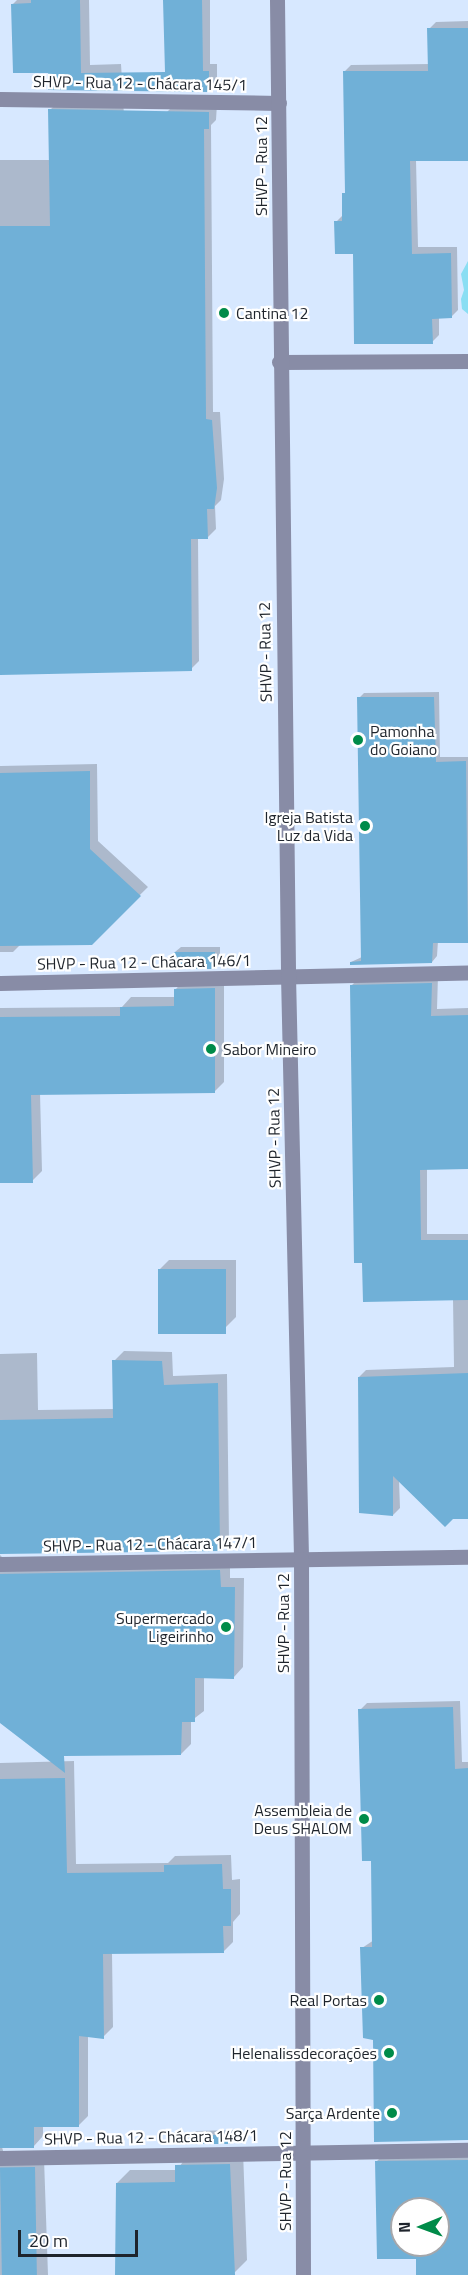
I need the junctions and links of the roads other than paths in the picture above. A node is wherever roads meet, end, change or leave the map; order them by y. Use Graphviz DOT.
graph roads {
  1 [pos="277,0"];
  2 [pos="0,99"];
  3 [pos="279,103"];
  4 [pos="468,361"];
  5 [pos="279,362"];
  6 [pos="468,972"];
  7 [pos="288,975"];
  8 [pos="0,983"];
  9 [pos="468,1557"];
  10 [pos="301,1559"];
  11 [pos="0,1564"];
  12 [pos="468,2150"];
  13 [pos="303,2152"];
  14 [pos="0,2158"];
  15 [pos="303,2275"];
  1 -- 3 [label="street, SHVP - Rua 12"];
  2 -- 3 [label="street, SHVP - Rua 12 - Chácara 145/1"];
  3 -- 5 [label="street, SHVP - Rua 12"];
  4 -- 5 [label="street"];
  5 -- 7 [label="street, SHVP - Rua 12"];
  6 -- 7 [label="street, SHVP - Rua 12 - Chácara 146/1"];
  7 -- 8 [label="street, SHVP - Rua 12 - Chácara 146/1"];
  7 -- 10 [label="street, SHVP - Rua 12"];
  9 -- 10 [label="street, SHVP - Rua 12 - Chácara 147/1"];
  10 -- 11 [label="street, SHVP - Rua 12 - Chácara 147/1"];
  10 -- 13 [label="street, SHVP - Rua 12"];
  12 -- 13 [label="street, SHVP - Rua 12 - Chácara 148/1"];
  13 -- 14 [label="street, SHVP - Rua 12 - Chácara 148/1"];
  13 -- 15 [label="street, SHVP - Rua 12"];
}
